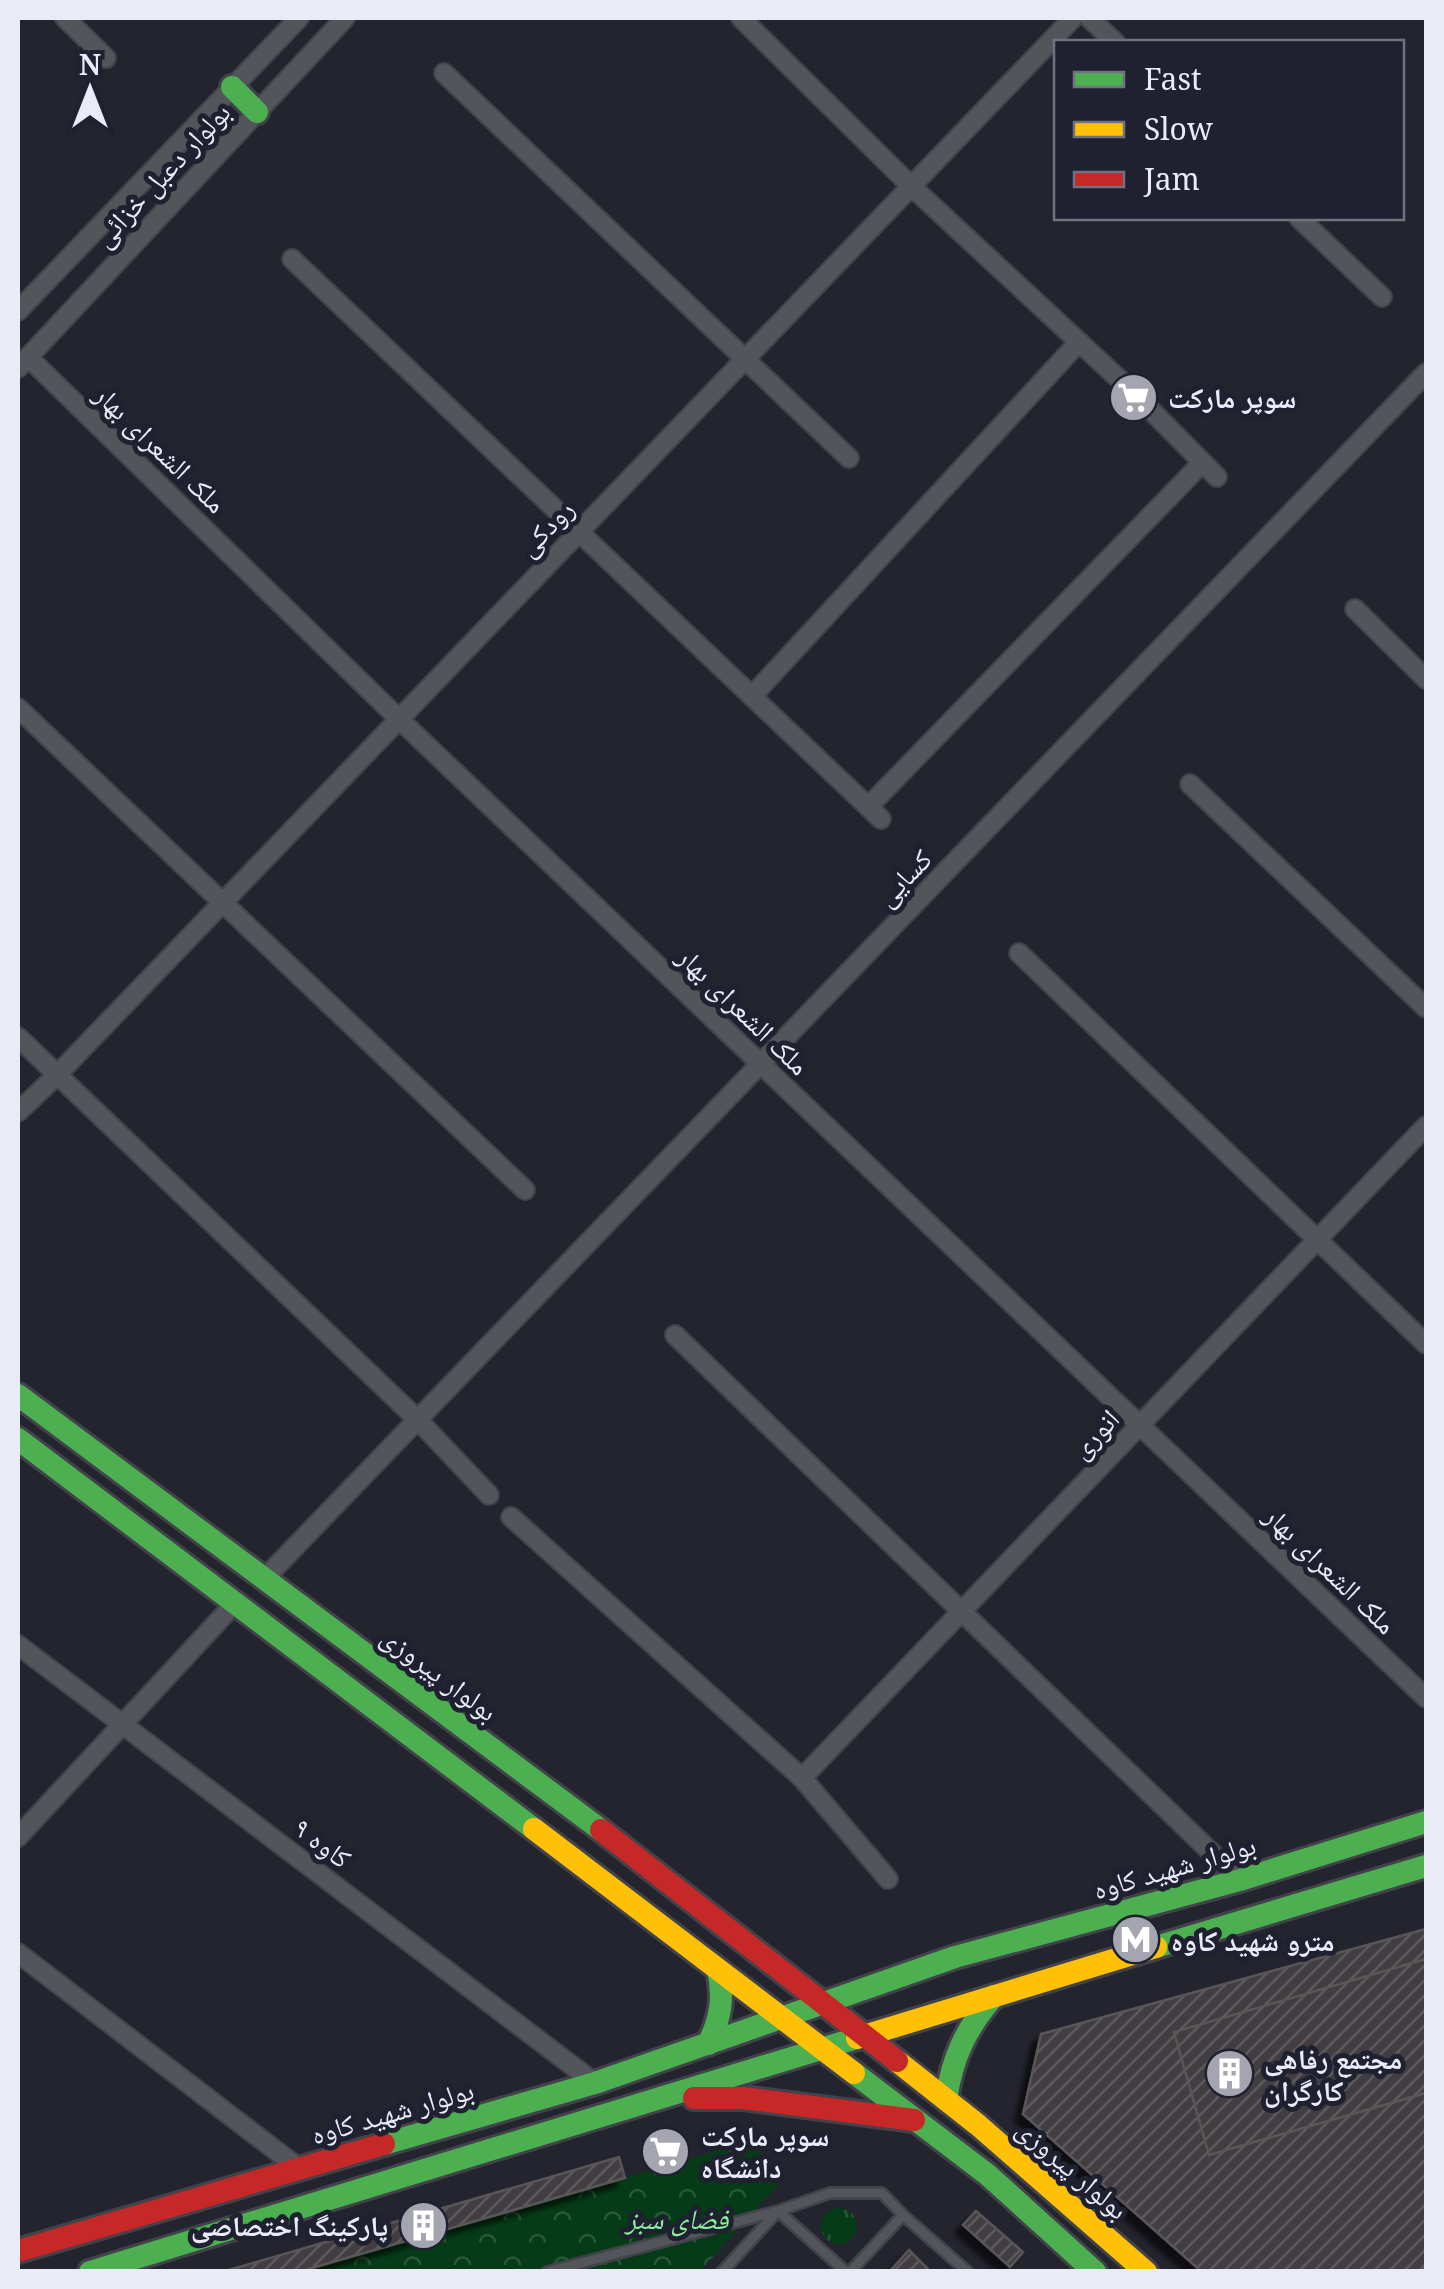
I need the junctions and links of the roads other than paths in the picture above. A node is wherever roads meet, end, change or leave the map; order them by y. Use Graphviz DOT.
graph roads {
  1 [pos="65,18"];
  2 [pos="299,18"];
  3 [pos="346,18"];
  4 [pos="741,18"];
  5 [pos="1073,18"];
  6 [pos="1089,18"];
  7 [pos="1114,40"];
  8 [pos="106,58"];
  9 [pos="444,73"];
  10 [pos="232,87"];
  11 [pos="257,112"];
  12 [pos="911,186"];
  13 [pos="1301,220"];
  14 [pos="292,258"];
  15 [pos="1382,297"];
  16 [pos="18,311"];
  17 [pos="1078,343"];
  18 [pos="745,359"];
  19 [pos="23,362"];
  20 [pos="1426,373"];
  21 [pos="849,458"];
  22 [pos="1202,463"];
  23 [pos="1217,478"];
  24 [pos="579,532"];
  25 [pos="1355,609"];
  26 [pos="1426,679"];
  27 [pos="752,696"];
  28 [pos="18,708"];
  29 [pos="399,719"];
  30 [pos="1190,784"];
  31 [pos="222,902"];
  32 [pos="1019,953"];
  33 [pos="1426,1008"];
  34 [pos="18,1037"];
  35 [pos="761,1064"];
  36 [pos="57,1074"];
  37 [pos="18,1112"];
  38 [pos="1426,1126"];
  39 [pos="525,1190"];
  40 [pos="1317,1240"];
  41 [pos="676,1334"];
  42 [pos="1426,1344"];
  43 [pos="18,1395"];
  44 [pos="418,1420"];
  45 [pos="1140,1425"];
  46 [pos="18,1439"];
  47 [pos="488,1495"];
  48 [pos="511,1517"];
  49 [pos="264,1579"];
  50 [pos="236,1602"];
  51 [pos="962,1611"];
  52 [pos="18,1645"];
  53 [pos="1426,1698"];
  54 [pos="122,1724"];
  55 [pos="802,1778"];
  56 [pos="1426,1822"];
  57 [pos="18,1838"];
  58 [pos="1426,1866"];
  59 [pos="888,1878"];
  60 [pos="1240,1880"];
  61 [pos="18,1954"];
  62 [pos="718,1970"];
  63 [pos="994,1996"];
  64 [pos="824,2004"];
  65 [pos="781,2018"];
  66 [pos="866,2036"];
  67 [pos="708,2044"];
  68 [pos="823,2049"];
  69 [pos="595,2083"];
  70 [pos="662,2099"];
  71 [pos="946,2100"];
  72 [pos="916,2120"];
  73 [pos="300,2169"];
  74 [pos="778,2211"];
  75 [pos="903,2215"];
  76 [pos="18,2251"];
  77 [pos="90,2272"];
  78 [pos="548,2272"];
  79 [pos="722,2272"];
  80 [pos="848,2272"];
  81 [pos="968,2272"];
  82 [pos="1095,2272"];
  83 [pos="1146,2272"];
  1 -- 8 [label="street"];
  2 -- 10 [label="street, بولوار دعبل خزائی"];
  3 -- 11 [label="street, بولوار دعبل خزائی"];
  4 -- 12 [label="street"];
  5 -- 12 [label="street, رودکی"];
  6 -- 7 [label="street"];
  9 -- 18 [label="street"];
  10 -- 11 [label="main road"];
  10 -- 16 [label="street, بولوار دعبل خزائی"];
  11 -- 19 [label="street, بولوار دعبل خزائی"];
  12 -- 17 [label="street"];
  12 -- 18 [label="street, رودکی"];
  13 -- 15 [label="street"];
  14 -- 24 [label="street"];
  17 -- 22 [label="street"];
  17 -- 27 [label="street"];
  18 -- 21 [label="street"];
  18 -- 24 [label="street, رودکی"];
  19 -- 29 [label="street, ملک الشعرای بهار"];
  20 -- 35 [label="street, کسایی"];
  22 -- 23 [label="street"];
  22 -- 27 [label="street"];
  24 -- 27 [label="street"];
  24 -- 29 [label="street, رودکی"];
  25 -- 26 [label="street"];
  28 -- 31 [label="street"];
  29 -- 31 [label="street, رودکی"];
  29 -- 35 [label="street, ملک الشعرای بهار"];
  30 -- 33 [label="street"];
  31 -- 36 [label="street, رودکی"];
  31 -- 39 [label="street"];
  32 -- 40 [label="street"];
  34 -- 36 [label="street"];
  35 -- 44 [label="street, کسایی"];
  35 -- 45 [label="street, ملک الشعرای بهار"];
  36 -- 37 [label="street, رودکی"];
  36 -- 44 [label="street"];
  38 -- 40 [label="street, انوری"];
  40 -- 42 [label="street"];
  40 -- 45 [label="street, انوری"];
  41 -- 51 [label="street"];
  43 -- 49 [label="main road, بولوار پیروزی"];
  44 -- 47 [label="street"];
  44 -- 49 [label="street, کسایی"];
  45 -- 51 [label="street, انوری"];
  45 -- 53 [label="street, ملک الشعرای بهار"];
  46 -- 50 [label="main road"];
  48 -- 55 [label="street"];
  49 -- 64 [label="main road, بولوار پیروزی"];
  50 -- 54 [label="street"];
  50 -- 62 [label="main road"];
  51 -- 55 [label="street, انوری"];
  51 -- 60 [label="street"];
  52 -- 54 [label="street, کاوه ۹"];
  54 -- 57 [label="street"];
  54 -- 69 [label="street, کاوه ۹"];
  55 -- 59 [label="street"];
  56 -- 60 [label="main road, بولوار شهید کاوه"];
  58 -- 63 [label="main road"];
  60 -- 64 [label="main road, بولوار شهید کاوه"];
  61 -- 73 [label="street"];
  62 -- 65 [label="main road"];
  62 -- 67 [label="main road"];
  63 -- 66 [label="main road"];
  63 -- 71 [label="main road"];
  64 -- 65 [label="main road, بولوار شهید کاوه"];
  64 -- 66 [label="main road, بولوار پیروزی"];
  65 -- 67 [label="main road, بولوار شهید کاوه"];
  65 -- 68 [label="main road"];
  66 -- 68 [label="main road"];
  66 -- 71 [label="main road, بولوار پیروزی"];
  67 -- 69 [label="main road, بولوار شهید کاوه"];
  68 -- 70 [label="main road"];
  68 -- 72 [label="main road"];
  69 -- 73 [label="main road, بولوار شهید کاوه"];
  70 -- 72 [label="main road"];
  70 -- 77 [label="main road"];
  71 -- 83 [label="main road, بولوار پیروزی"];
  72 -- 82 [label="main road"];
  73 -- 76 [label="main road, بولوار شهید کاوه"];
  74 -- 75 [label="lane"];
  74 -- 78 [label="lane"];
  74 -- 79 [label="lane"];
  74 -- 80 [label="lane"];
  75 -- 80 [label="lane"];
  75 -- 81 [label="lane"];
}
